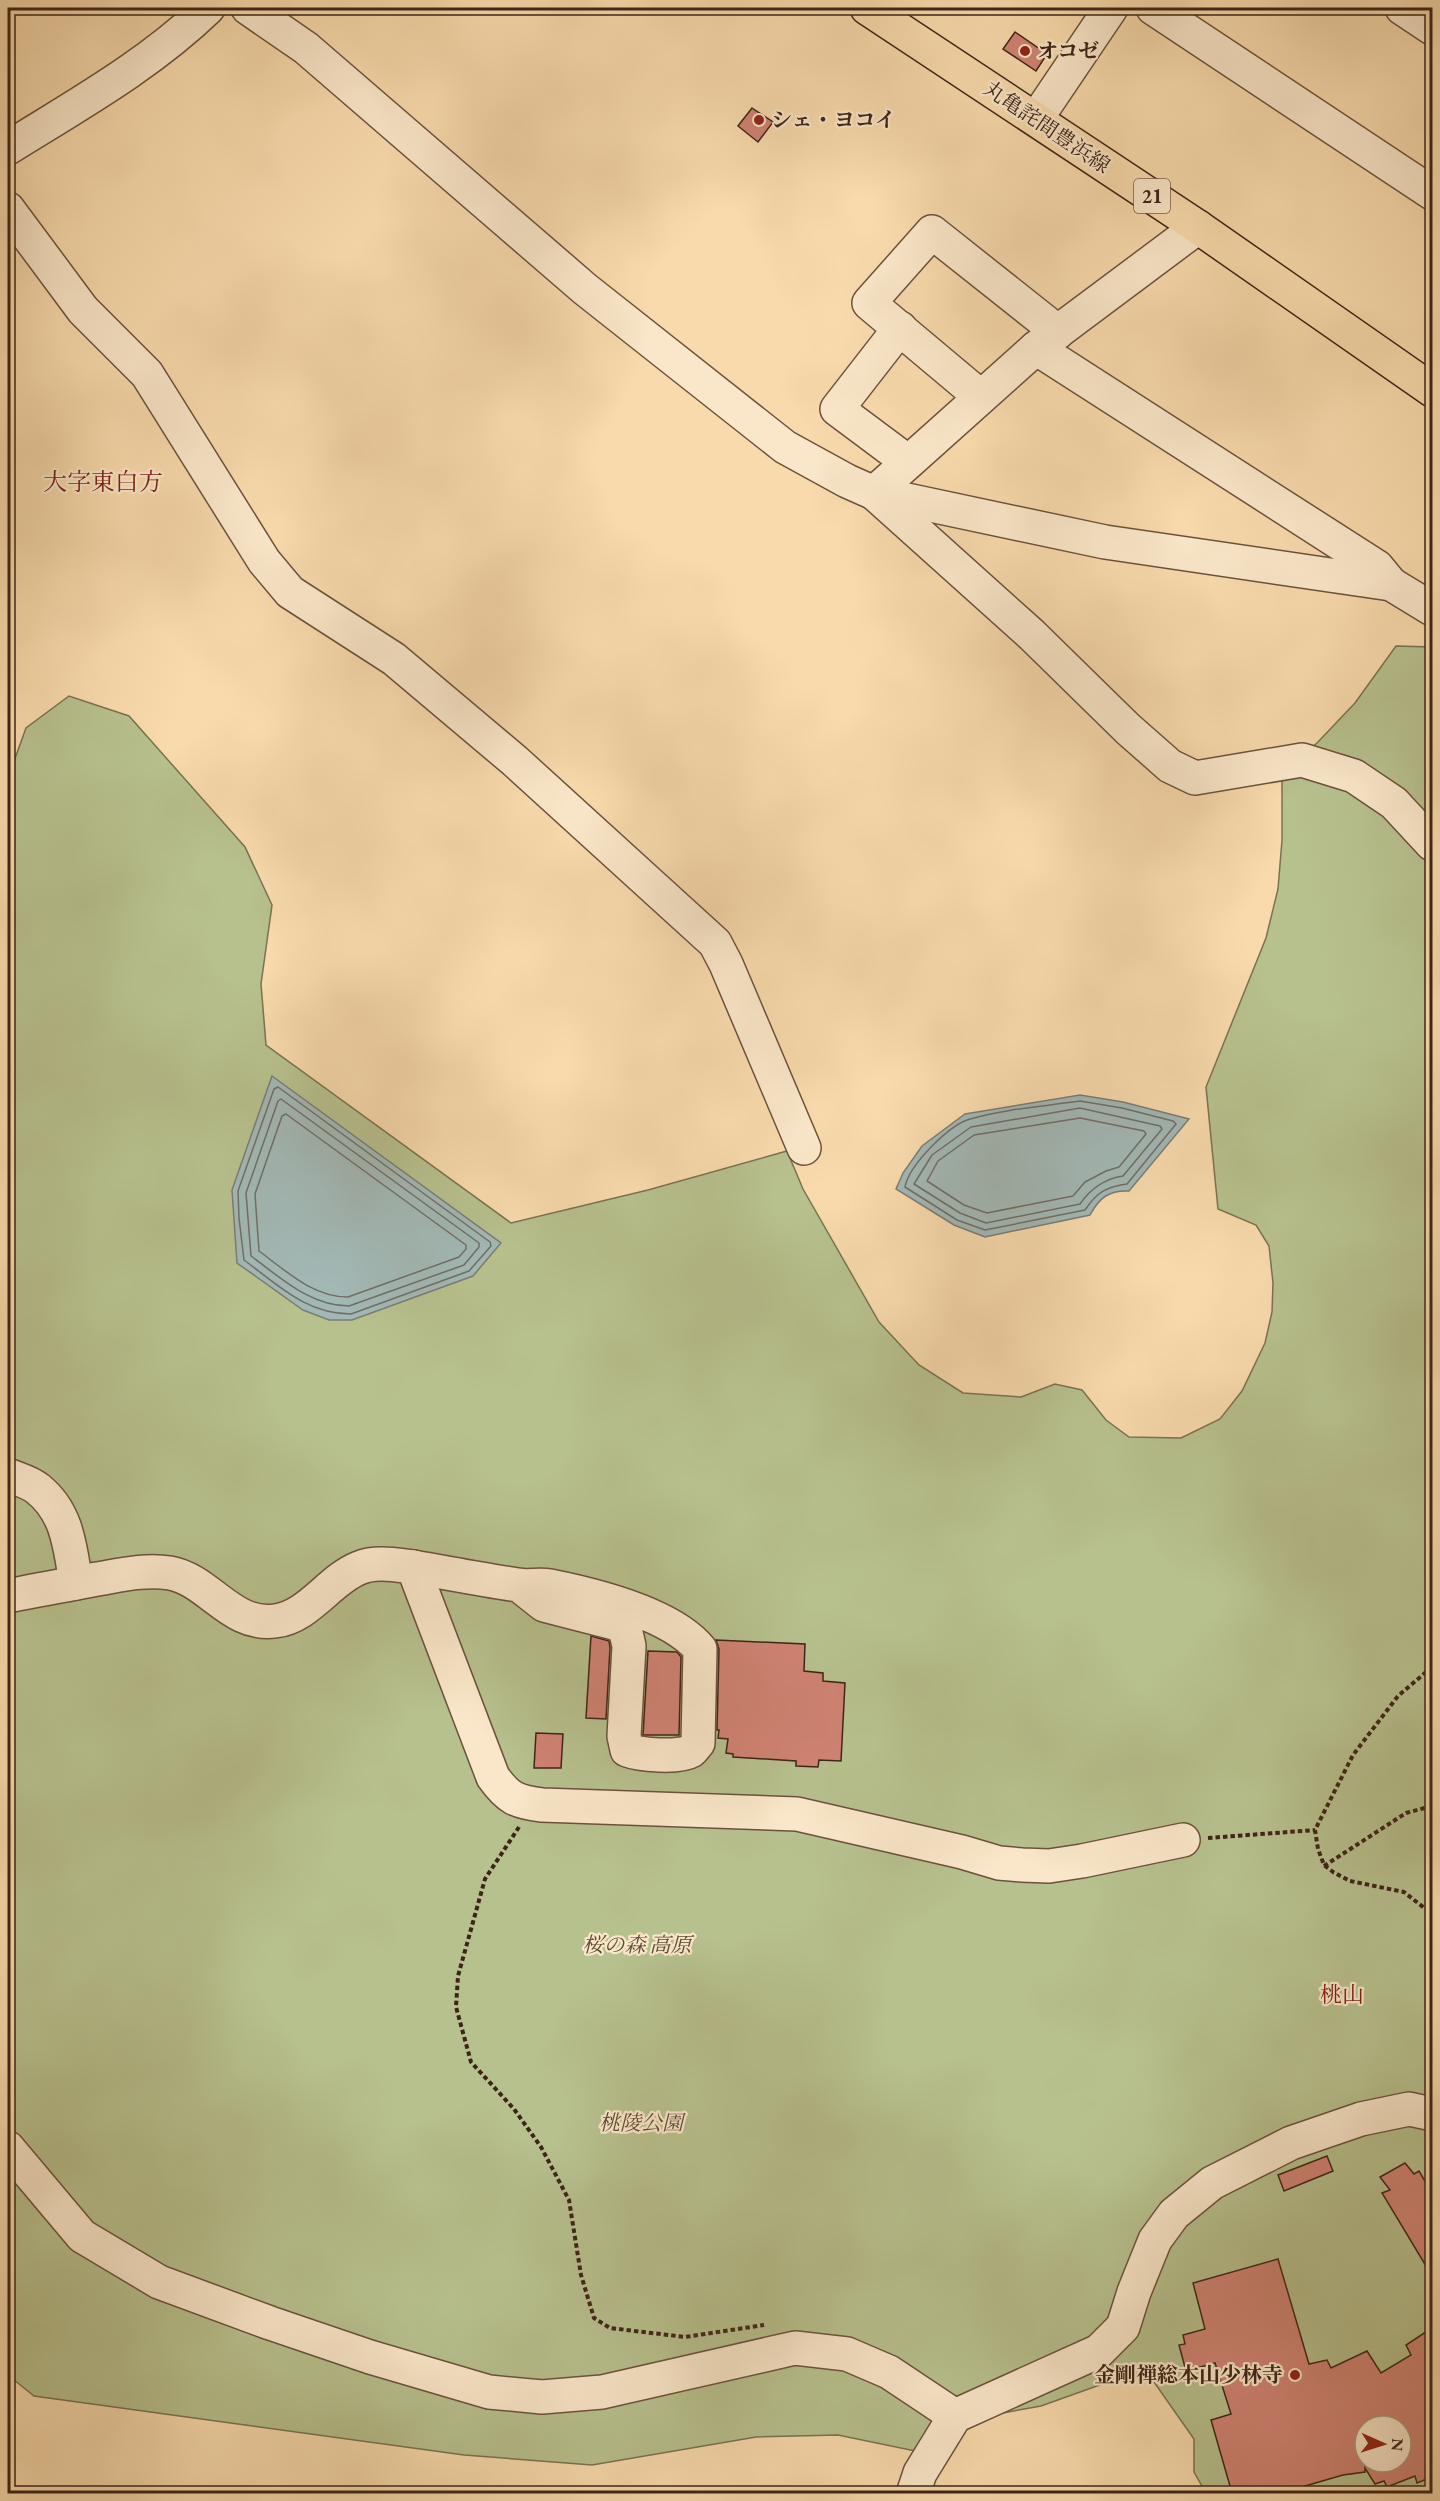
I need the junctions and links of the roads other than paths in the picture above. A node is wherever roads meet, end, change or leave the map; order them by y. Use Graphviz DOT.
graph roads {
  1 [pos="208,8"];
  2 [pos="248,8"];
  3 [pos="867,8"];
  4 [pos="1111,8"];
  5 [pos="1153,8"];
  6 [pos="1402,8"];
  7 [pos="1432,28"];
  8 [pos="1036,119"];
  9 [pos="8,148"];
  10 [pos="1432,193"];
  11 [pos="8,210"];
  12 [pos="1198,227"];
  13 [pos="900,328"];
  14 [pos="1047,340"];
  15 [pos="1432,390"];
  16 [pos="981,397"];
  17 [pos="908,462"];
  18 [pos="874,493"];
  19 [pos="1391,584"];
  20 [pos="1432,609"];
  21 [pos="1432,844"];
  22 [pos="804,1148"];
  23 [pos="8,1475"];
  24 [pos="413,1567"];
  25 [pos="76,1583"];
  26 [pos="520,1586"];
  27 [pos="8,1596"];
  28 [pos="1183,1840"];
  29 [pos="1432,2114"];
  30 [pos="8,2148"];
  31 [pos="955,2416"];
  32 [pos="913,2493"];
  1 -- 9 [label="street"];
  2 -- 18 [label="street"];
  3 -- 8 [label="main road, 丸亀詫間豊浜線 / 21"];
  4 -- 8 [label="street"];
  5 -- 10 [label="street"];
  6 -- 7 [label="street"];
  8 -- 12 [label="main road, 丸亀詫間豊浜線 / 21"];
  11 -- 22 [label="street"];
  12 -- 14 [label="street"];
  12 -- 15 [label="main road, 丸亀詫間豊浜線 / 21"];
  13 -- 14 [label="street"];
  13 -- 16 [label="street"];
  13 -- 17 [label="street"];
  14 -- 16 [label="street"];
  14 -- 19 [label="street"];
  16 -- 17 [label="street"];
  17 -- 18 [label="street"];
  18 -- 19 [label="street"];
  18 -- 21 [label="street"];
  19 -- 20 [label="street"];
  23 -- 25 [label="street"];
  24 -- 25 [label="street"];
  24 -- 26 [label="street"];
  24 -- 28 [label="street"];
  25 -- 27 [label="street"];
  26 -- 26 [label="street"];
  29 -- 31 [label="street"];
  30 -- 31 [label="street"];
  31 -- 32 [label="street"];
}
